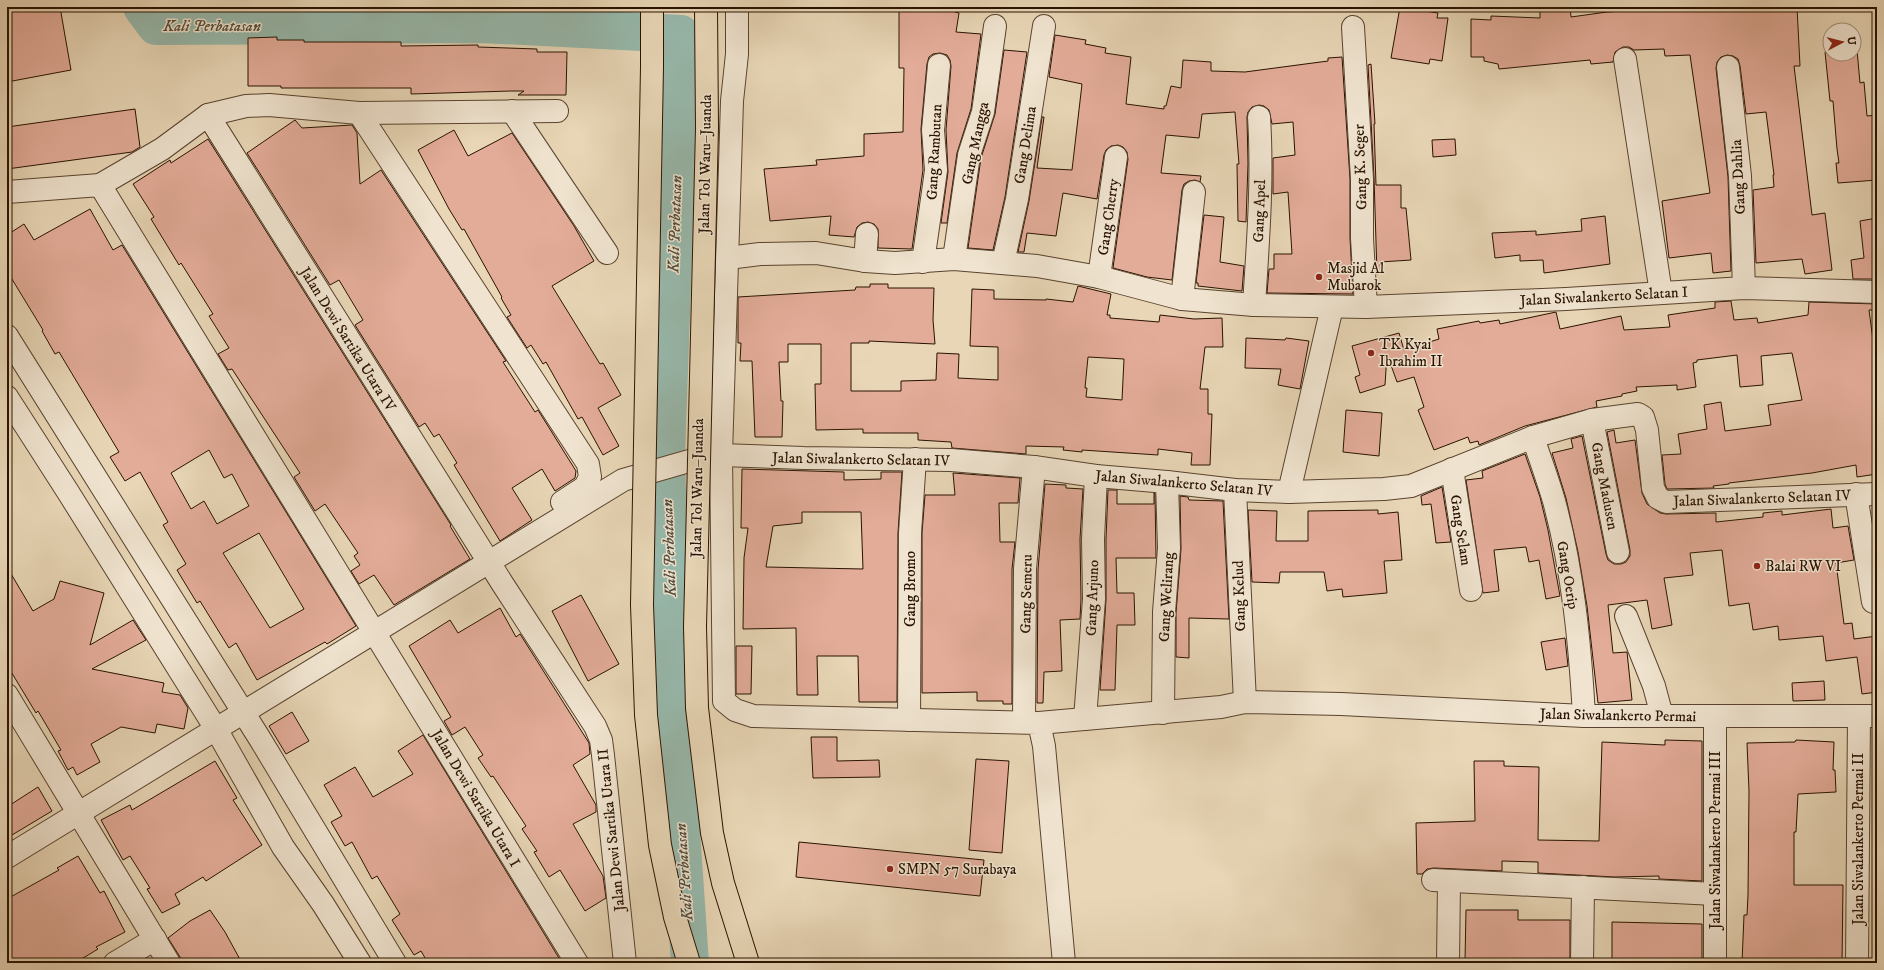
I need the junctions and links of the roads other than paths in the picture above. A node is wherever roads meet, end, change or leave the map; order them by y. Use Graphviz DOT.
graph roads {
  1 [pos="652,7"];
  2 [pos="706,7"];
  3 [pos="737,7"];
  4 [pos="995,26"];
  5 [pos="1044,26"];
  6 [pos="1352,27"];
  7 [pos="1625,59"];
  8 [pos="940,65"];
  9 [pos="1728,67"];
  10 [pos="512,111"];
  11 [pos="557,111"];
  12 [pos="359,113"];
  13 [pos="208,115"];
  14 [pos="1259,117"];
  15 [pos="1116,157"];
  16 [pos="100,185"];
  17 [pos="7,192"];
  18 [pos="1194,192"];
  19 [pos="867,234"];
  20 [pos="607,253"];
  21 [pos="728,258"];
  22 [pos="954,259"];
  23 [pos="865,261"];
  24 [pos="923,262"];
  25 [pos="1003,263"];
  26 [pos="1099,277"];
  27 [pos="1744,288"];
  28 [pos="1877,292"];
  29 [pos="1661,293"];
  30 [pos="1182,299"];
  31 [pos="1254,305"];
  32 [pos="1366,307"];
  33 [pos="1332,308"];
  34 [pos="7,336"];
  35 [pos="7,397"];
  36 [pos="1592,420"];
  37 [pos="1533,438"];
  38 [pos="716,455"];
  39 [pos="915,458"];
  40 [pos="1034,467"];
  41 [pos="1452,470"];
  42 [pos="1096,476"];
  43 [pos="1167,482"];
  44 [pos="1235,490"];
  45 [pos="1289,492"];
  46 [pos="1867,494"];
  47 [pos="553,523"];
  48 [pos="1618,552"];
  49 [pos="489,562"];
  50 [pos="1471,590"];
  51 [pos="1877,602"];
  52 [pos="1626,616"];
  53 [pos="374,632"];
  54 [pos="7,695"];
  55 [pos="1245,702"];
  56 [pos="243,713"];
  57 [pos="1163,713"];
  58 [pos="1584,716"];
  59 [pos="1662,716"];
  60 [pos="1868,716"];
  61 [pos="1715,717"];
  62 [pos="1085,719"];
  63 [pos="909,720"];
  64 [pos="1031,722"];
  65 [pos="216,729"];
  66 [pos="79,813"];
  67 [pos="317,834"];
  68 [pos="287,853"];
  69 [pos="7,857"];
  70 [pos="1583,887"];
  71 [pos="1715,894"];
  72 [pos="155,939"];
  73 [pos="115,963"];
  74 [pos="169,963"];
  75 [pos="360,963"];
  76 [pos="395,963"];
  77 [pos="577,963"];
  78 [pos="625,963"];
  79 [pos="689,963"];
  80 [pos="748,963"];
  81 [pos="1064,963"];
  82 [pos="1448,963"];
  83 [pos="1582,963"];
  84 [pos="1715,963"];
  85 [pos="1857,963"];
  1 -- 79 [label="highway, bridge"];
  2 -- 80 [label="highway, Jalan Tol Waru–Juanda, bridge"];
  3 -- 21 [label="street"];
  4 -- 22 [label="street, Gang Mangga"];
  5 -- 25 [label="street, Gang Delima"];
  6 -- 32 [label="street, Gang K. Seger"];
  7 -- 29 [label="street"];
  8 -- 24 [label="street, Gang Rambutan"];
  9 -- 27 [label="street, Gang Dahlia"];
  10 -- 11 [label="street"];
  10 -- 12 [label="street"];
  10 -- 20 [label="street"];
  12 -- 13 [label="street"];
  12 -- 47 [label="street"];
  13 -- 16 [label="street"];
  13 -- 49 [label="street, Jalan Dewi Sartika Utara IV"];
  14 -- 31 [label="street, Gang Apel"];
  15 -- 26 [label="street, Gang Cherry"];
  16 -- 17 [label="street"];
  16 -- 53 [label="street, Jalan Dewi Sartika Utara I"];
  18 -- 30 [label="street"];
  19 -- 23 [label="street"];
  21 -- 23 [label="street, Jalan Siwalankerto Selatan I"];
  21 -- 38 [label="street"];
  22 -- 24 [label="street, Jalan Siwalankerto Selatan I"];
  22 -- 25 [label="street, Jalan Siwalankerto Selatan I"];
  23 -- 24 [label="street, Jalan Siwalankerto Selatan I"];
  25 -- 26 [label="street, Jalan Siwalankerto Selatan I"];
  26 -- 30 [label="street, Jalan Siwalankerto Selatan I"];
  27 -- 28 [label="street, Jalan Siwalankerto Selatan I"];
  27 -- 29 [label="street, Jalan Siwalankerto Selatan I"];
  29 -- 32 [label="street, Jalan Siwalankerto Selatan I"];
  30 -- 31 [label="street, Jalan Siwalankerto Selatan I"];
  31 -- 33 [label="street, Jalan Siwalankerto Selatan I"];
  32 -- 33 [label="street, Jalan Siwalankerto Selatan I"];
  33 -- 45 [label="street"];
  34 -- 56 [label="street"];
  35 -- 65 [label="street"];
  36 -- 37 [label="street, Jalan Siwalankerto Selatan IV"];
  36 -- 46 [label="street, Jalan Siwalankerto Selatan IV"];
  36 -- 48 [label="street, Gang Madusen"];
  37 -- 41 [label="street, Jalan Siwalankerto Selatan IV"];
  37 -- 58 [label="street, Gang Oerip"];
  38 -- 39 [label="street, Jalan Siwalankerto Selatan IV"];
  38 -- 47 [label="street, Jalan Siwalankerto Selatan IV, bridge"];
  38 -- 63 [label="street, Jalan Siwalankerto Permai"];
  39 -- 40 [label="street, Jalan Siwalankerto Selatan IV"];
  39 -- 63 [label="street, Gang Bromo"];
  40 -- 42 [label="street, Jalan Siwalankerto Selatan IV"];
  40 -- 64 [label="street, Gang Semeru"];
  41 -- 45 [label="street, Jalan Siwalankerto Selatan IV"];
  41 -- 50 [label="street, Gang Selam"];
  42 -- 43 [label="street, Jalan Siwalankerto Selatan IV"];
  42 -- 62 [label="street, Gang Arjuno"];
  43 -- 44 [label="street, Jalan Siwalankerto Selatan IV"];
  43 -- 57 [label="street, Gang Welirang"];
  44 -- 45 [label="street, Jalan Siwalankerto Selatan IV"];
  44 -- 55 [label="street, Gang Kelud"];
  46 -- 51 [label="street"];
  47 -- 49 [label="street, Jalan Siwalankerto Selatan IV"];
  49 -- 53 [label="street, Jalan Siwalankerto Selatan IV"];
  49 -- 78 [label="street, Jalan Dewi Sartika Utara II"];
  52 -- 59 [label="street"];
  53 -- 56 [label="street, Jalan Siwalankerto Selatan IV"];
  53 -- 77 [label="street, Jalan Dewi Sartika Utara I"];
  54 -- 66 [label="street"];
  55 -- 57 [label="street, Jalan Siwalankerto Permai"];
  55 -- 58 [label="street, Jalan Siwalankerto Permai"];
  56 -- 65 [label="street, Jalan Siwalankerto Selatan IV"];
  56 -- 67 [label="street"];
  57 -- 62 [label="street, Jalan Siwalankerto Permai"];
  58 -- 59 [label="street, Jalan Siwalankerto Permai"];
  59 -- 61 [label="street, Jalan Siwalankerto Permai"];
  60 -- 61 [label="street, Jalan Siwalankerto Permai"];
  60 -- 85 [label="street, Jalan Siwalankerto Permai II"];
  61 -- 71 [label="street, Jalan Siwalankerto Permai III"];
  62 -- 64 [label="street, Jalan Siwalankerto Permai"];
  63 -- 64 [label="street, Jalan Siwalankerto Permai"];
  64 -- 81 [label="street, Gang Semeru"];
  65 -- 66 [label="street, Jalan Siwalankerto Selatan IV"];
  65 -- 68 [label="street"];
  66 -- 69 [label="street, Jalan Siwalankerto Selatan IV"];
  66 -- 72 [label="street"];
  67 -- 68 [label="street"];
  67 -- 76 [label="street"];
  68 -- 75 [label="street"];
  70 -- 71 [label="street"];
  70 -- 82 [label="street"];
  70 -- 83 [label="street"];
  71 -- 84 [label="street, Jalan Siwalankerto Permai III"];
  72 -- 73 [label="street"];
  72 -- 74 [label="street"];
}
